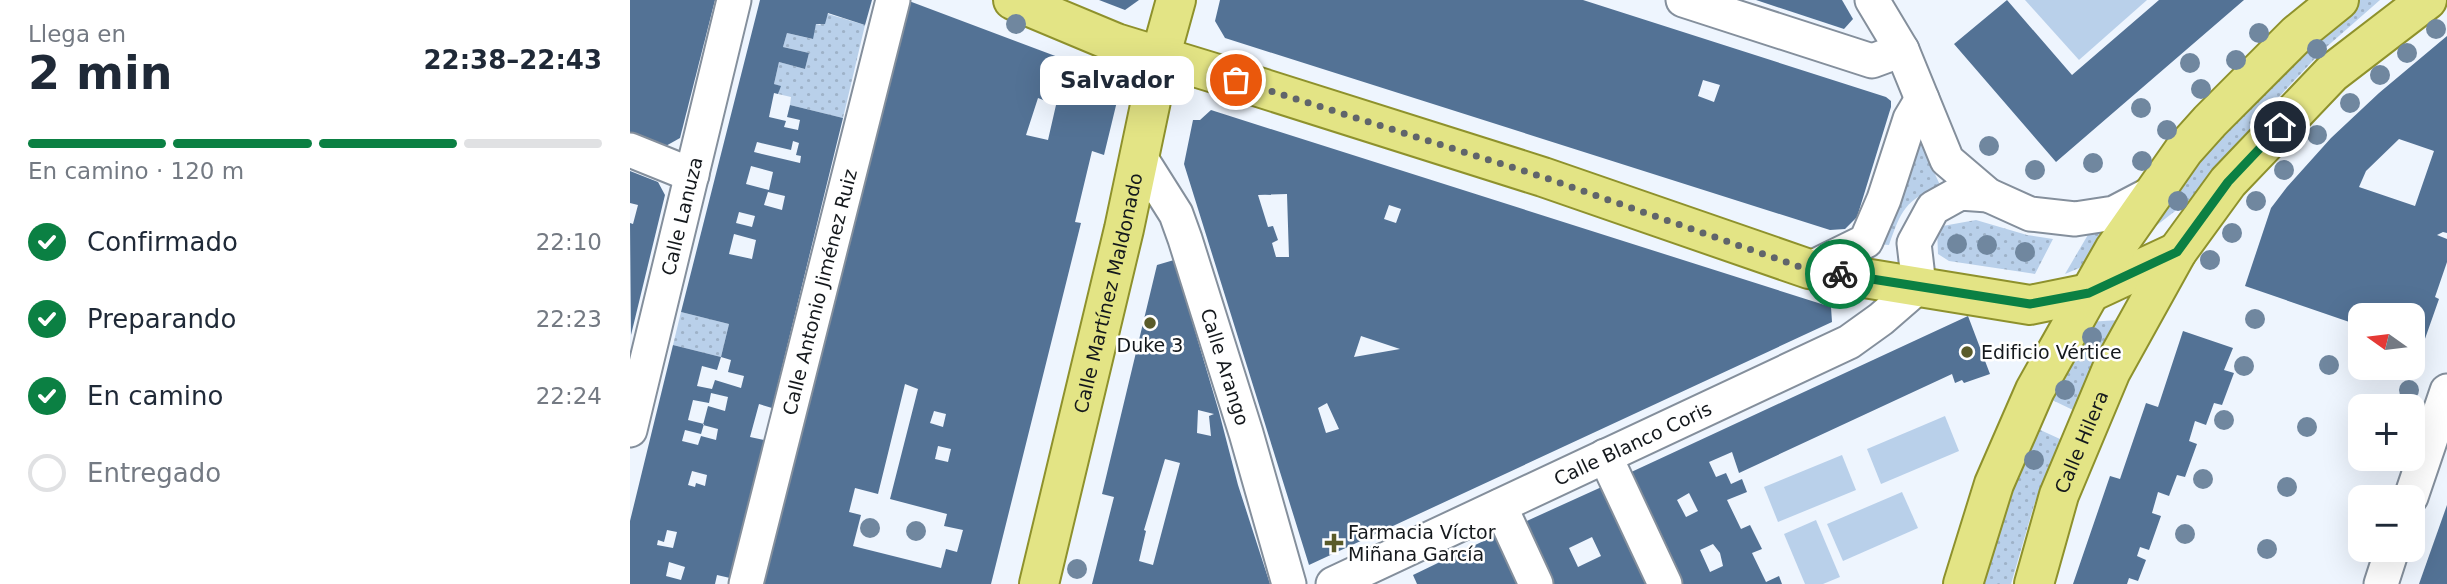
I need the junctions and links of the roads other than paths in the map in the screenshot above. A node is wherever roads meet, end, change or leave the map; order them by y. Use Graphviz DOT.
graph roads {
  1 [pos="734,0"];
  2 [pos="893,0"];
  3 [pos="1013,0"];
  4 [pos="1176,0"];
  5 [pos="1684,0"];
  6 [pos="1872,0"];
  7 [pos="2339,0"];
  8 [pos="2427,0"];
  9 [pos="1902,50"];
  10 [pos="1160,58"];
  11 [pos="1922,99"];
  12 [pos="630,150"];
  13 [pos="1140,157"];
  14 [pos="692,175"];
  15 [pos="2156,191"];
  16 [pos="1988,195"];
  17 [pos="2177,252"];
  18 [pos="1809,270"];
  19 [pos="1919,286"];
  20 [pos="2089,293"];
  21 [pos="2030,304"];
  22 [pos="2035,390"];
  23 [pos="2447,391"];
  24 [pos="630,430"];
  25 [pos="1605,456"];
  26 [pos="2414,485"];
  27 [pos="1500,506"];
  28 [pos="2388,562"];
  29 [pos="1398,570"];
  30 [pos="746,584"];
  31 [pos="1039,584"];
  32 [pos="1289,584"];
  33 [pos="1333,584"];
  34 [pos="1536,584"];
  35 [pos="1665,584"];
  36 [pos="1963,584"];
  37 [pos="2034,584"];
  38 [pos="2381,584"];
  1 -- 14 [label="street, Calle Lanuza"];
  2 -- 30 [label="street, Calle Antonio Jiménez Ruiz"];
  3 -- 10 [label="main road"];
  4 -- 10 [label="main road, Calle Martínez Maldonado"];
  5 -- 9 [label="street"];
  6 -- 9 [label="street"];
  7 -- 15 [label="main road"];
  8 -- 17 [label="main road, Calle Hilera"];
  9 -- 11 [label="street"];
  10 -- 13 [label="main road, Calle Martínez Maldonado"];
  10 -- 18 [label="main road"];
  11 -- 16 [label="street"];
  11 -- 18 [label="street"];
  12 -- 14 [label="street"];
  13 -- 31 [label="main road, Calle Martínez Maldonado"];
  13 -- 32 [label="street, Calle Arango"];
  14 -- 24 [label="street, Calle Lanuza"];
  15 -- 16 [label="street"];
  15 -- 20 [label="main road"];
  16 -- 19 [label="street"];
  17 -- 20 [label="main road"];
  17 -- 37 [label="main road, Calle Hilera"];
  18 -- 19 [label="main road"];
  19 -- 21 [label="main road"];
  19 -- 25 [label="street, Calle Blanco Coris"];
  20 -- 21 [label="main road"];
  20 -- 22 [label="main road"];
  21 -- 22 [label="main road"];
  22 -- 36 [label="main road"];
  23 -- 26 [label="street"];
  25 -- 27 [label="street, Calle Blanco Coris"];
  25 -- 35 [label="street"];
  27 -- 29 [label="street, Calle Blanco Coris"];
  27 -- 34 [label="street"];
  28 -- 38 [label="street"];
  29 -- 33 [label="street, Calle Blanco Coris"];
}
